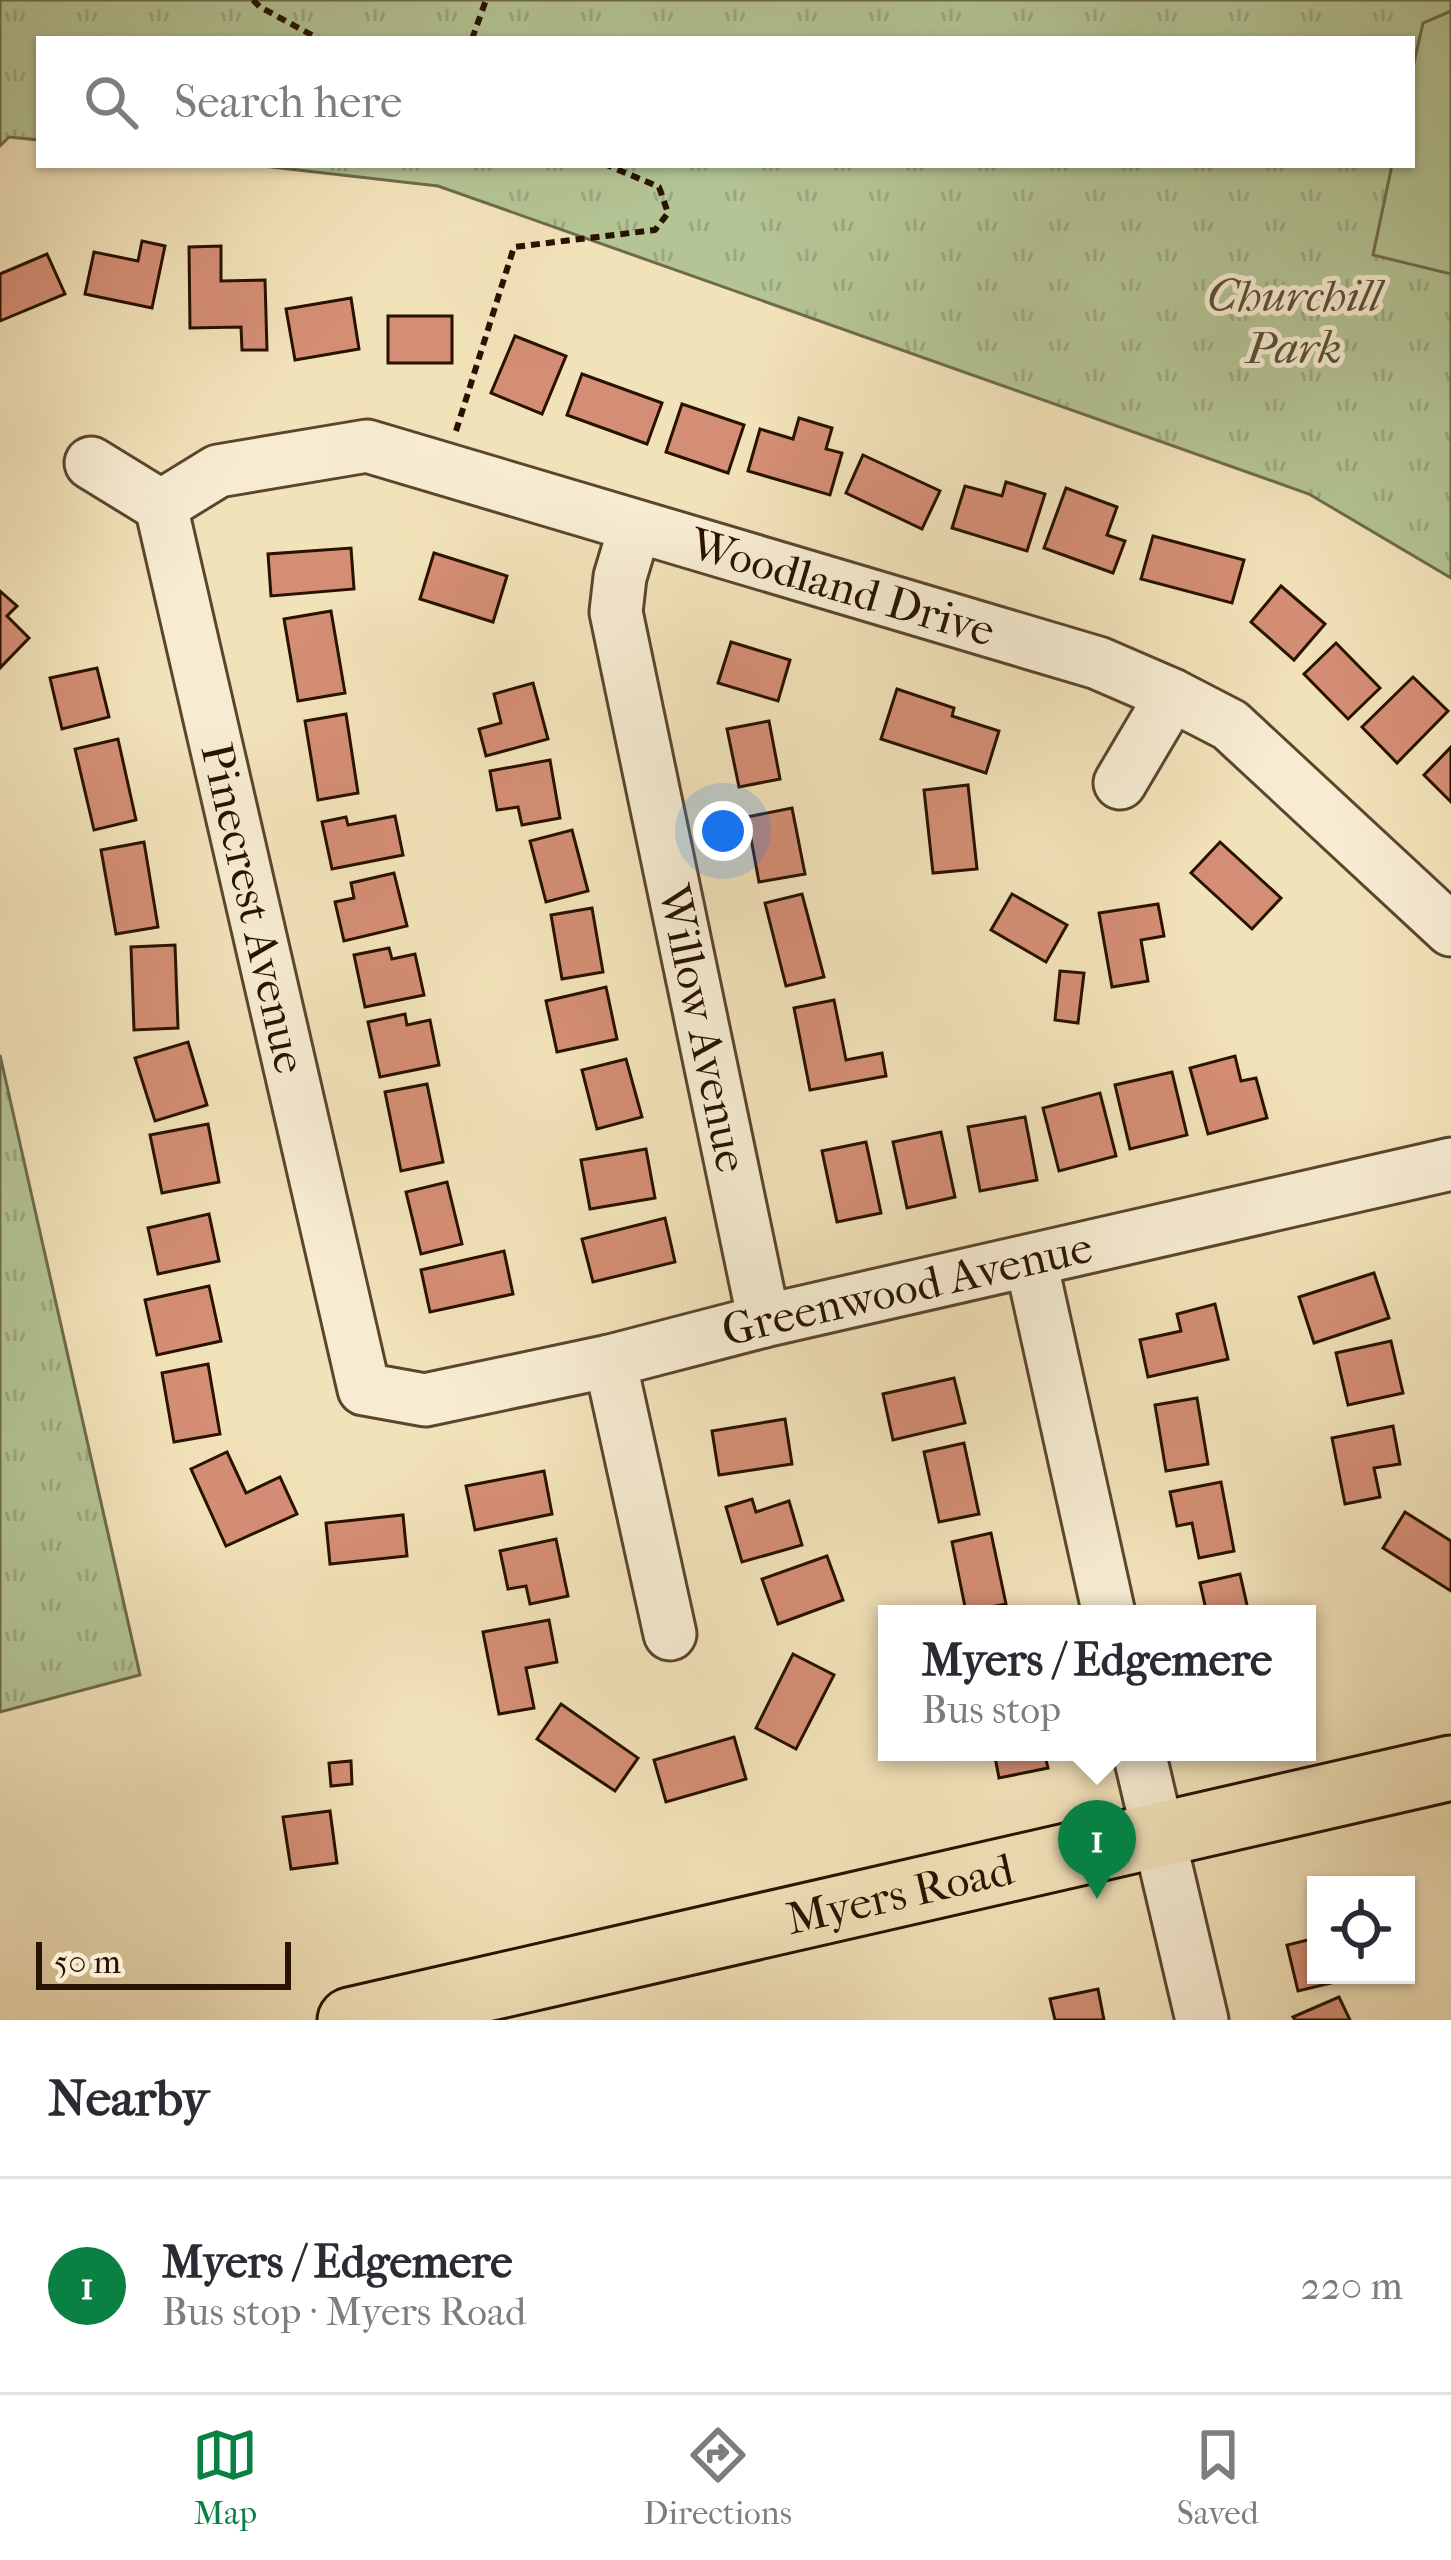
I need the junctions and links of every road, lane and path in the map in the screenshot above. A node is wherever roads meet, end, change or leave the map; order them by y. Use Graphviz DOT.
graph roads {
  1 [pos="253,0"];
  2 [pos="486,0"];
  3 [pos="313,36"];
  4 [pos="473,36"];
  5 [pos="615,168"];
  6 [pos="92,463"];
  7 [pos="444,469"];
  8 [pos="161,506"];
  9 [pos="635,526"];
  10 [pos="1172,695"];
  11 [pos="1120,783"];
  12 [pos="1451,930"];
  13 [pos="1451,1164"];
  14 [pos="1031,1262"];
  15 [pos="764,1321"];
  16 [pos="610,1361"];
  17 [pos="364,1389"];
  18 [pos="1106,1605"];
  19 [pos="670,1634"];
  20 [pos="1141,1761"];
  21 [pos="1451,1768"];
  22 [pos="1158,1835"];
  23 [pos="350,2020"];
  24 [pos="1202,2020"];
  1 -- 3 [label="path"];
  2 -- 4 [label="path"];
  5 -- 7 [label="path"];
  6 -- 8 [label="street"];
  7 -- 8 [label="street, Woodland Drive"];
  7 -- 9 [label="street, Woodland Drive"];
  8 -- 17 [label="street, Pinecrest Avenue"];
  9 -- 10 [label="street, Woodland Drive"];
  9 -- 15 [label="street, Willow Avenue"];
  10 -- 11 [label="street"];
  10 -- 12 [label="street, Woodland Drive"];
  13 -- 14 [label="street, Greenwood Avenue"];
  14 -- 15 [label="street, Greenwood Avenue"];
  14 -- 18 [label="street"];
  15 -- 16 [label="street, Greenwood Avenue"];
  16 -- 17 [label="street, Greenwood Avenue"];
  16 -- 19 [label="street"];
  20 -- 22 [label="street"];
  21 -- 22 [label="main road, Myers Road"];
  22 -- 23 [label="main road, Myers Road"];
  22 -- 24 [label="street"];
}
